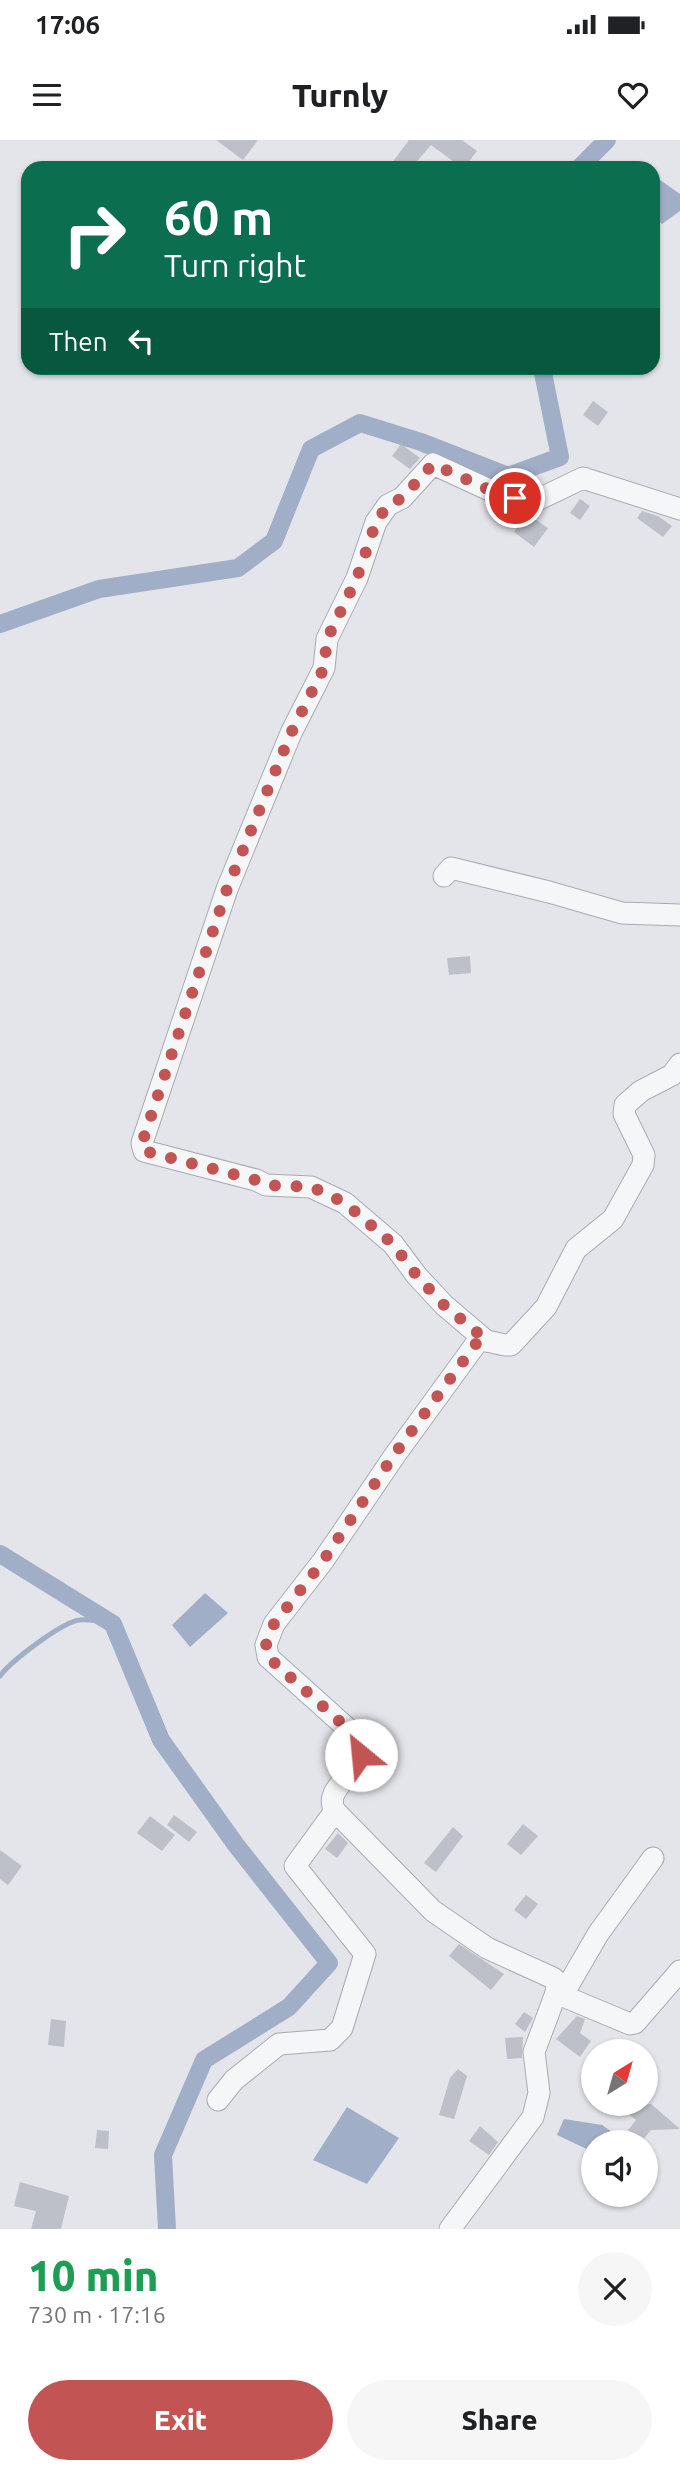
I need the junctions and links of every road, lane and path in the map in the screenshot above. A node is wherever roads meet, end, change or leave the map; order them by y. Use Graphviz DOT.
graph roads {
  1 [pos="680,509"];
  2 [pos="444,876"];
  3 [pos="680,915"];
  4 [pos="680,1064"];
  5 [pos="485,1339"];
  6 [pos="335,1811"];
  7 [pos="653,1858"];
  8 [pos="680,1971"];
  9 [pos="559,1994"];
  10 [pos="218,2100"];
  11 [pos="450,2229"];
  1 -- 5 [label="street"];
  2 -- 3 [label="street"];
  4 -- 5 [label="street"];
  5 -- 6 [label="street"];
  6 -- 9 [label="street"];
  6 -- 10 [label="street"];
  7 -- 9 [label="street"];
  8 -- 9 [label="street"];
  9 -- 11 [label="street"];
}
